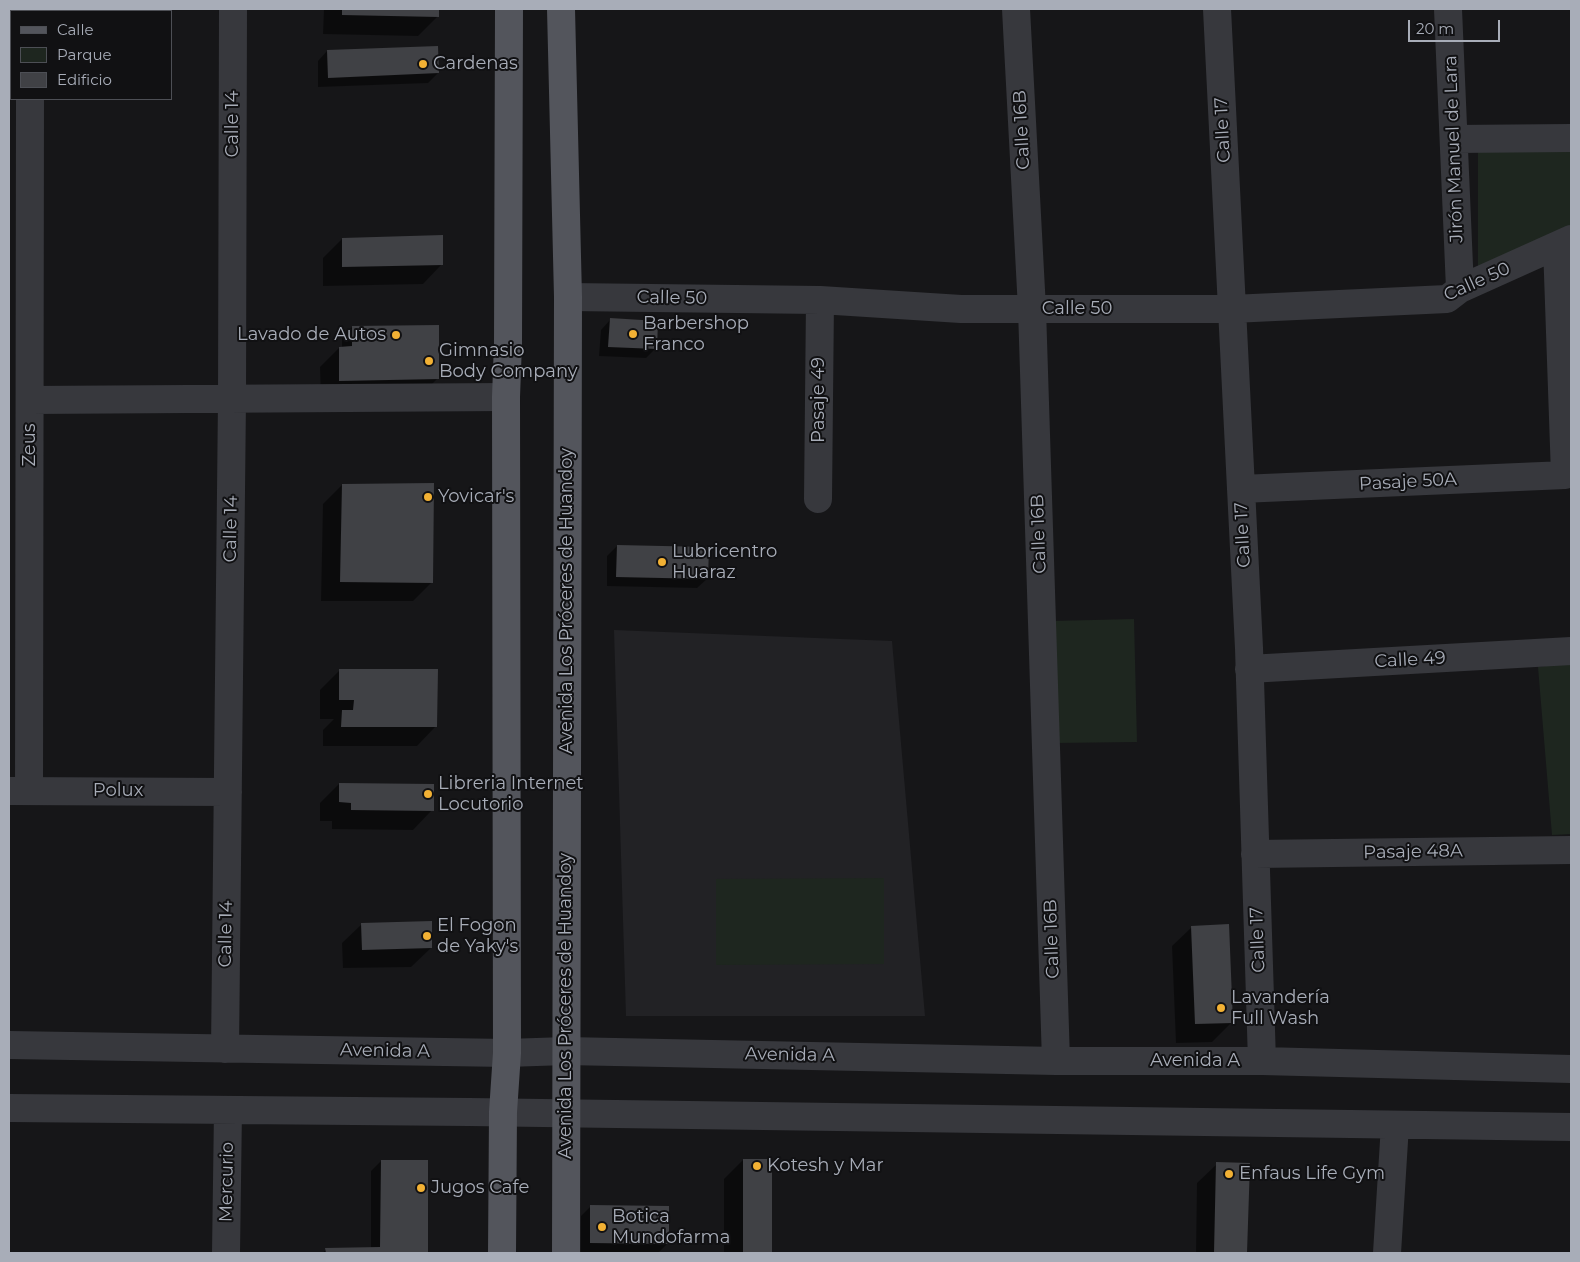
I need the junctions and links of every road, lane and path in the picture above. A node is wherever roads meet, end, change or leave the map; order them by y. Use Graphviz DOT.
graph roads {
  1 [pos="233,9"];
  2 [pos="509,9"];
  3 [pos="561,9"];
  4 [pos="1016,9"];
  5 [pos="1217,9"];
  6 [pos="1448,9"];
  7 [pos="23,102"];
  8 [pos="1571,138"];
  9 [pos="1454,139"];
  10 [pos="1564,243"];
  11 [pos="1460,289"];
  12 [pos="568,297"];
  13 [pos="820,300"];
  14 [pos="1032,309"];
  15 [pos="1232,309"];
  16 [pos="506,397"];
  17 [pos="232,398"];
  18 [pos="30,400"];
  19 [pos="1568,471"];
  20 [pos="1241,489"];
  21 [pos="818,500"];
  22 [pos="19,547"];
  23 [pos="1571,651"];
  24 [pos="1250,669"];
  25 [pos="19,791"];
  26 [pos="228,792"];
  27 [pos="1571,850"];
  28 [pos="1255,854"];
  29 [pos="9,1045"];
  30 [pos="225,1048"];
  31 [pos="566,1051"];
  32 [pos="507,1054"];
  33 [pos="1056,1060"];
  34 [pos="1262,1061"];
  35 [pos="1571,1070"];
  36 [pos="9,1108"];
  37 [pos="228,1110"];
  38 [pos="503,1112"];
  39 [pos="567,1115"];
  40 [pos="1395,1125"];
  41 [pos="1571,1127"];
  42 [pos="226,1253"];
  43 [pos="502,1253"];
  44 [pos="566,1253"];
  45 [pos="1387,1253"];
  1 -- 17 [label="street, Calle 14"];
  2 -- 16 [label="main road"];
  3 -- 12 [label="main road, Avenida Los Próceres de Huandoy"];
  4 -- 14 [label="street, Calle 16B"];
  5 -- 15 [label="street, Calle 17"];
  6 -- 9 [label="street, Jirón Manuel de Lara"];
  7 -- 18 [label="street, Zeus"];
  8 -- 9 [label="street"];
  9 -- 11 [label="street, Jirón Manuel de Lara"];
  10 -- 11 [label="street, Calle 50"];
  10 -- 19 [label="street"];
  11 -- 15 [label="street, Calle 50"];
  12 -- 13 [label="street, Calle 50"];
  12 -- 31 [label="main road, Avenida Los Próceres de Huandoy"];
  13 -- 14 [label="street, Calle 50"];
  13 -- 21 [label="street, Pasaje 49"];
  14 -- 15 [label="street, Calle 50"];
  14 -- 33 [label="street, Calle 16B"];
  15 -- 20 [label="street, Calle 17"];
  16 -- 17 [label="street"];
  16 -- 32 [label="main road"];
  17 -- 18 [label="street"];
  17 -- 26 [label="street, Calle 14"];
  18 -- 22 [label="street, Zeus"];
  19 -- 20 [label="street, Pasaje 50A"];
  20 -- 24 [label="street, Calle 17"];
  22 -- 25 [label="street, Zeus"];
  23 -- 24 [label="street, Calle 49"];
  24 -- 28 [label="street, Calle 17"];
  25 -- 26 [label="street, Polux"];
  26 -- 30 [label="street, Calle 14"];
  27 -- 28 [label="street, Pasaje 48A"];
  28 -- 34 [label="street, Calle 17"];
  29 -- 30 [label="street, Avenida A"];
  30 -- 32 [label="street, Avenida A"];
  31 -- 32 [label="street, Avenida A"];
  31 -- 33 [label="street, Avenida A"];
  31 -- 39 [label="main road, Avenida Los Próceres de Huandoy"];
  32 -- 38 [label="main road"];
  33 -- 34 [label="street, Avenida A"];
  34 -- 35 [label="street, Avenida A"];
  36 -- 37 [label="street"];
  37 -- 38 [label="street"];
  37 -- 42 [label="street, Mercurio"];
  38 -- 39 [label="street"];
  38 -- 43 [label="main road"];
  39 -- 40 [label="street"];
  39 -- 44 [label="main road, Avenida Los Próceres de Huandoy"];
  40 -- 41 [label="street"];
  40 -- 45 [label="street"];
}
